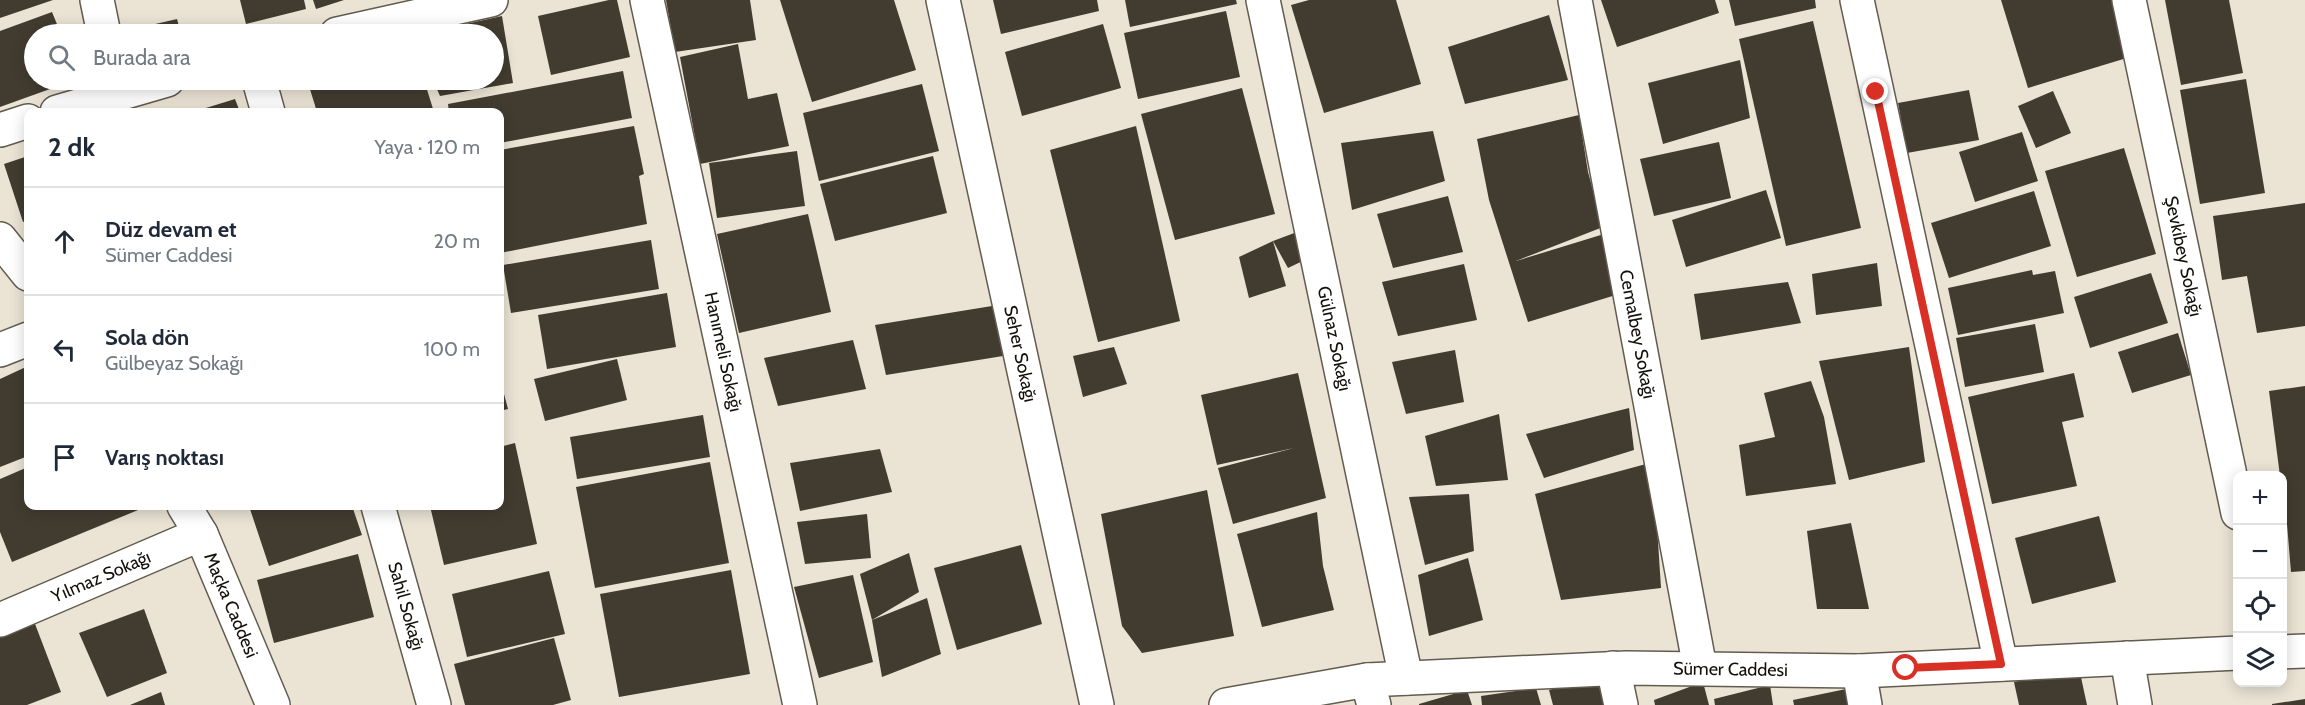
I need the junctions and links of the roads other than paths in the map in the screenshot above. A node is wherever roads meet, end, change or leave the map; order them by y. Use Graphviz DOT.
graph roads {
  1 [pos="96,0"];
  2 [pos="491,0"];
  3 [pos="647,0"];
  4 [pos="943,0"];
  5 [pos="1263,0"];
  6 [pos="1575,0"];
  7 [pos="1857,0"];
  8 [pos="2129,0"];
  9 [pos="388,11"];
  10 [pos="102,24"];
  11 [pos="360,24"];
  12 [pos="107,90"];
  13 [pos="262,90"];
  14 [pos="66,108"];
  15 [pos="267,108"];
  16 [pos="24,122"];
  17 [pos="0,130"];
  18 [pos="0,239"];
  19 [pos="24,269"];
  20 [pos="24,341"];
  21 [pos="0,350"];
  22 [pos="2233,489"];
  23 [pos="186,510"];
  24 [pos="379,510"];
  25 [pos="201,534"];
  26 [pos="0,620"];
  27 [pos="2305,651"];
  28 [pos="2287,652"];
  29 [pos="2233,653"];
  30 [pos="2127,658"];
  31 [pos="2001,664"];
  32 [pos="1613,668"];
  33 [pos="1700,669"];
  34 [pos="1859,671"];
  35 [pos="1406,678"];
  36 [pos="1370,692"];
  37 [pos="273,705"];
  38 [pos="434,705"];
  39 [pos="800,705"];
  40 [pos="1097,705"];
  41 [pos="1226,705"];
  42 [pos="1621,705"];
  43 [pos="1865,705"];
  44 [pos="2135,705"];
  1 -- 10 [label="street"];
  2 -- 9 [label="street"];
  3 -- 39 [label="street, Hanımeli Sokağı"];
  4 -- 40 [label="street, Seher Sokağı"];
  5 -- 35 [label="street, Gülnaz Sokağı"];
  6 -- 33 [label="street, Cemalbey Sokağı"];
  7 -- 31 [label="street"];
  8 -- 22 [label="street, Şevkibey Sokağı"];
  9 -- 11 [label="street"];
  12 -- 14 [label="street"];
  13 -- 15 [label="street"];
  16 -- 17 [label="street"];
  18 -- 19 [label="street"];
  20 -- 21 [label="street"];
  23 -- 25 [label="street, Maçka Caddesi"];
  24 -- 38 [label="street, Sahil Sokağı"];
  25 -- 26 [label="street, Yılmaz Sokağı"];
  25 -- 37 [label="street, Maçka Caddesi"];
  27 -- 28 [label="street"];
  29 -- 30 [label="street, Sümer Caddesi"];
  30 -- 31 [label="street, Sümer Caddesi"];
  30 -- 44 [label="street"];
  31 -- 34 [label="street, Sümer Caddesi"];
  32 -- 33 [label="street, Sümer Caddesi"];
  32 -- 35 [label="street, Sümer Caddesi"];
  32 -- 42 [label="street"];
  33 -- 34 [label="street, Sümer Caddesi"];
  34 -- 43 [label="street"];
  35 -- 36 [label="street, Sümer Caddesi"];
  36 -- 41 [label="street, Sümer Caddesi"];
}
